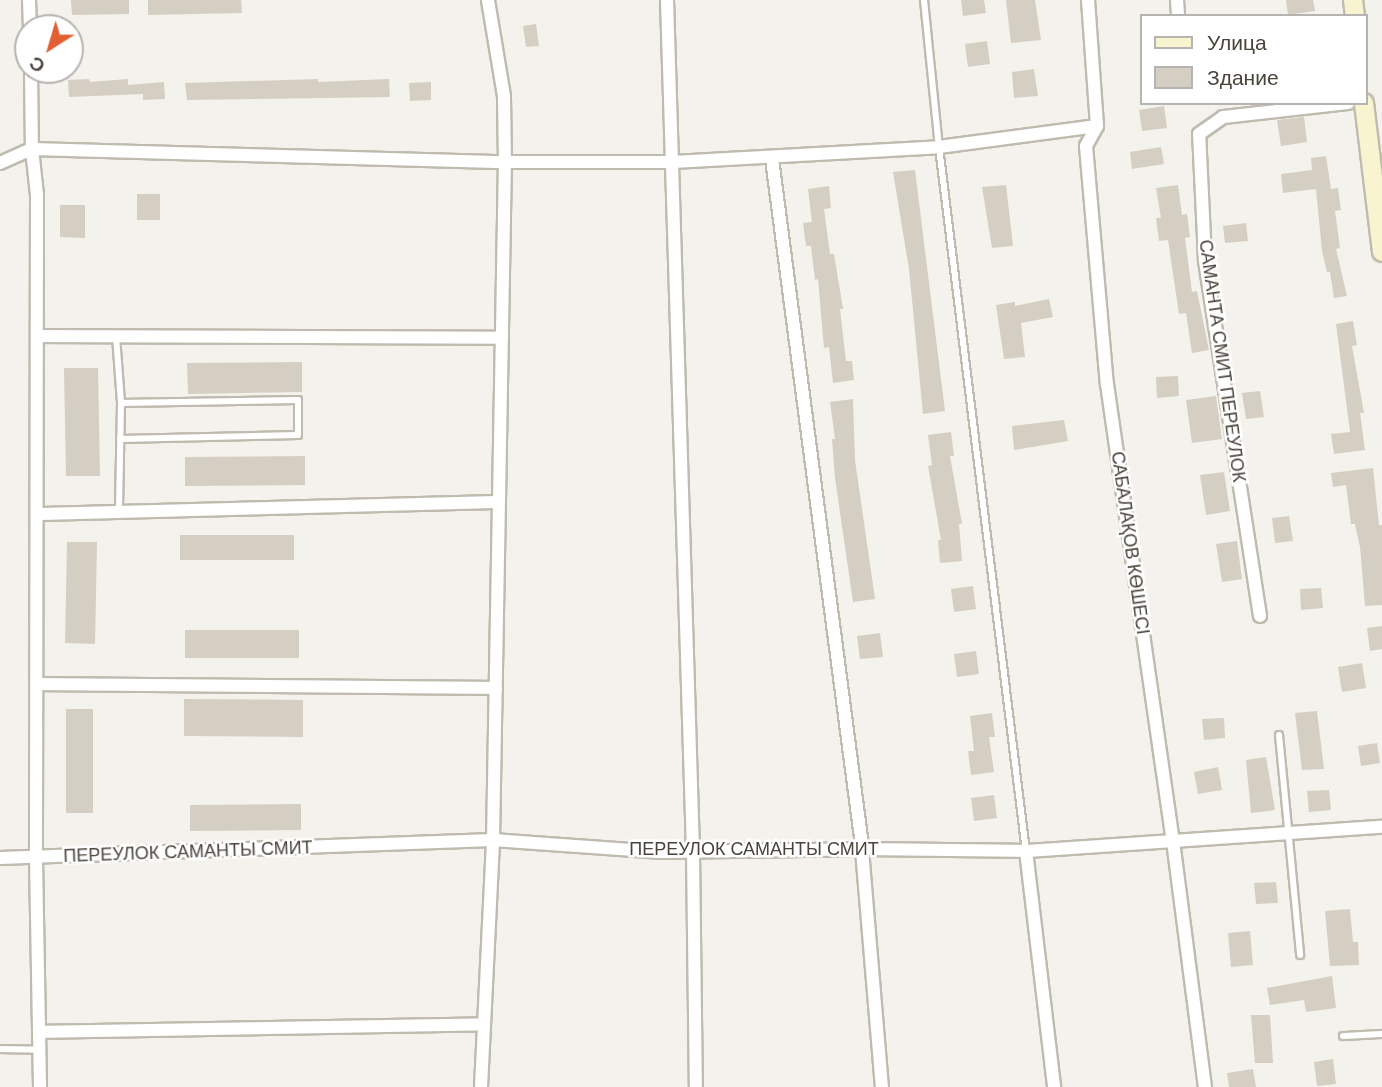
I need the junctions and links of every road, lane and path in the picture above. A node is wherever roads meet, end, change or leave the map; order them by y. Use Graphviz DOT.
graph roads {
  1 [pos="488,0"];
  2 [pos="667,0"];
  3 [pos="925,0"];
  4 [pos="1088,0"];
  5 [pos="31,84"];
  6 [pos="1330,105"];
  7 [pos="1364,105"];
  8 [pos="1097,125"];
  9 [pos="939,146"];
  10 [pos="32,149"];
  11 [pos="772,159"];
  12 [pos="505,162"];
  13 [pos="673,162"];
  14 [pos="0,163"];
  15 [pos="1382,252"];
  16 [pos="38,336"];
  17 [pos="116,336"];
  18 [pos="502,338"];
  19 [pos="121,403"];
  20 [pos="120,439"];
  21 [pos="499,502"];
  22 [pos="119,512"];
  23 [pos="38,514"];
  24 [pos="1260,616"];
  25 [pos="38,684"];
  26 [pos="496,688"];
  27 [pos="1279,735"];
  28 [pos="1382,827"];
  29 [pos="1290,833"];
  30 [pos="493,840"];
  31 [pos="1173,841"];
  32 [pos="862,849"];
  33 [pos="1026,851"];
  34 [pos="693,852"];
  35 [pos="0,858"];
  36 [pos="36,858"];
  37 [pos="1300,955"];
  38 [pos="484,1024"];
  39 [pos="39,1032"];
  40 [pos="1382,1034"];
  41 [pos="1343,1036"];
  42 [pos="0,1049"];
  43 [pos="39,1050"];
  44 [pos="40,1087"];
  45 [pos="481,1087"];
  46 [pos="696,1087"];
  47 [pos="882,1087"];
  48 [pos="1054,1087"];
  49 [pos="1205,1087"];
  1 -- 12 [label="street"];
  2 -- 13 [label="street"];
  3 -- 9 [label="lane"];
  4 -- 8 [label="street, САБАЛАҚОВ КӨШЕСІ"];
  5 -- 10 [label="street"];
  6 -- 24 [label="street, САМАНТА СМИТ ПЕРЕУЛОК"];
  7 -- 15 [label="main road"];
  8 -- 9 [label="street"];
  8 -- 31 [label="street, САБАЛАҚОВ КӨШЕСІ"];
  9 -- 11 [label="street"];
  9 -- 33 [label="lane"];
  10 -- 12 [label="street"];
  10 -- 14 [label="street"];
  10 -- 16 [label="street"];
  11 -- 13 [label="street"];
  11 -- 32 [label="street"];
  12 -- 13 [label="street"];
  12 -- 18 [label="street"];
  13 -- 34 [label="street"];
  16 -- 17 [label="street"];
  16 -- 23 [label="street"];
  17 -- 18 [label="street"];
  17 -- 19 [label="lane"];
  18 -- 21 [label="street"];
  19 -- 20 [label="lane"];
  19 -- 20 [label="lane"];
  20 -- 22 [label="lane"];
  21 -- 22 [label="street"];
  21 -- 26 [label="street"];
  22 -- 23 [label="street"];
  23 -- 25 [label="street"];
  25 -- 26 [label="street"];
  25 -- 36 [label="street"];
  26 -- 30 [label="street"];
  27 -- 29 [label="lane"];
  28 -- 29 [label="street, ПЕРЕУЛОК САМАНТЫ СМИТ"];
  29 -- 31 [label="street, ПЕРЕУЛОК САМАНТЫ СМИТ"];
  29 -- 37 [label="lane"];
  30 -- 34 [label="street, ПЕРЕУЛОК САМАНТЫ СМИТ"];
  30 -- 36 [label="street, ПЕРЕУЛОК САМАНТЫ СМИТ"];
  30 -- 38 [label="street"];
  31 -- 33 [label="street, ПЕРЕУЛОК САМАНТЫ СМИТ"];
  31 -- 49 [label="street, САБАЛАҚОВ КӨШЕСІ"];
  32 -- 33 [label="street, ПЕРЕУЛОК САМАНТЫ СМИТ"];
  32 -- 34 [label="street, ПЕРЕУЛОК САМАНТЫ СМИТ"];
  32 -- 47 [label="street"];
  33 -- 48 [label="street"];
  34 -- 46 [label="street"];
  35 -- 36 [label="street, ПЕРЕУЛОК САМАНТЫ СМИТ"];
  36 -- 39 [label="street"];
  38 -- 39 [label="street"];
  38 -- 45 [label="street"];
  39 -- 43 [label="street"];
  40 -- 41 [label="lane"];
  42 -- 43 [label="lane"];
  43 -- 44 [label="street"];
}
